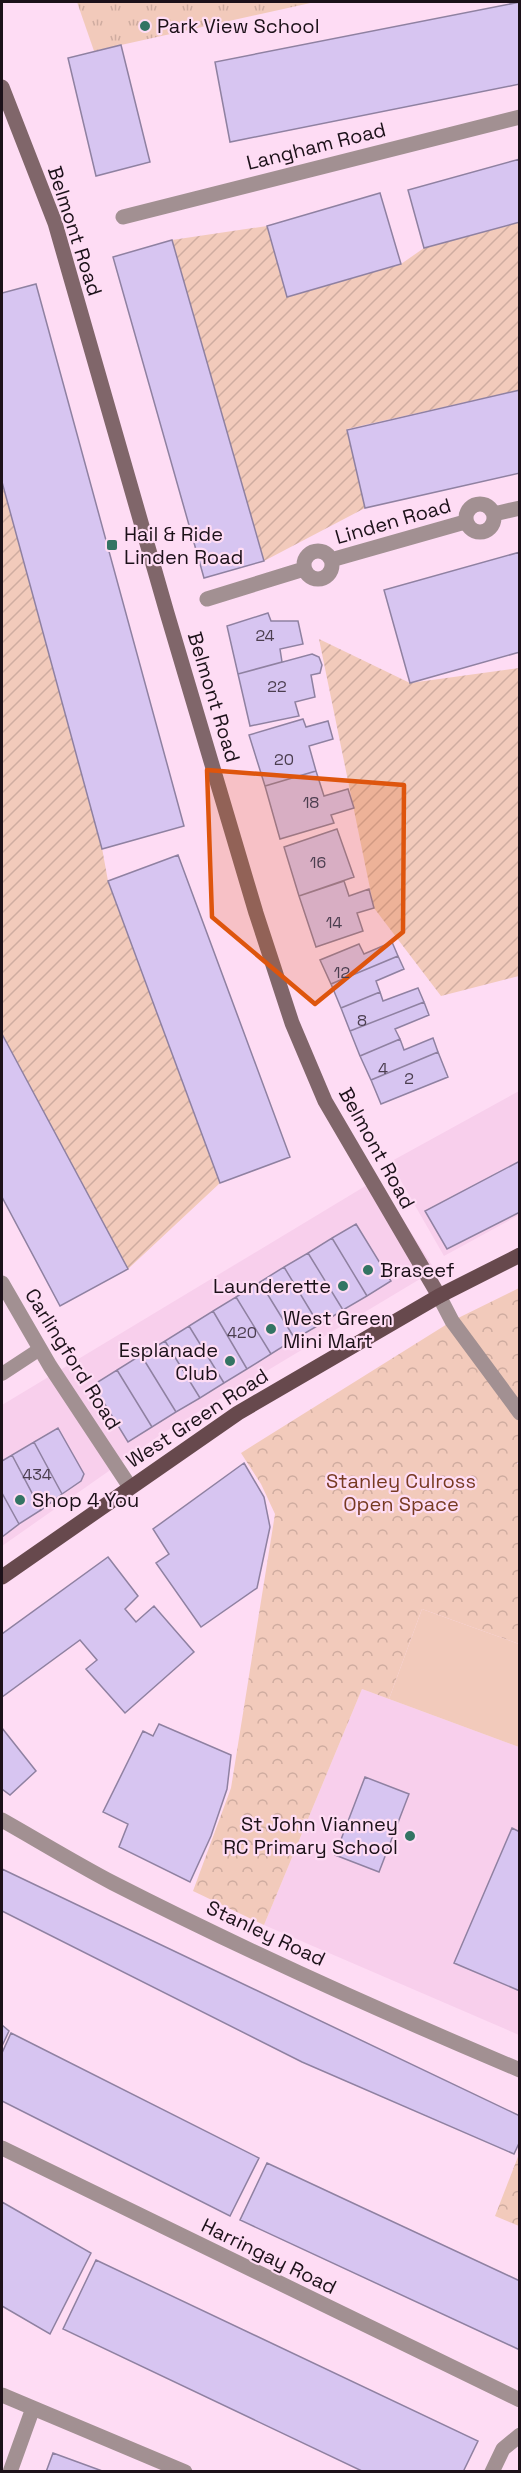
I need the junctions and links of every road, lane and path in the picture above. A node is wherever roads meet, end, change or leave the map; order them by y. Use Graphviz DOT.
graph roads {
  1 [pos="2,87"];
  2 [pos="519,117"];
  3 [pos="123,217"];
  4 [pos="519,508"];
  5 [pos="207,599"];
  6 [pos="519,1255"];
  7 [pos="2,1283"];
  8 [pos="439,1296"];
  9 [pos="40,1349"];
  10 [pos="2,1374"];
  11 [pos="519,1413"];
  12 [pos="130,1487"];
  13 [pos="2,1577"];
  14 [pos="2,1820"];
  15 [pos="519,2070"];
  16 [pos="2,2148"];
  17 [pos="2,2396"];
  18 [pos="519,2400"];
  19 [pos="33,2408"];
  20 [pos="519,2435"];
  21 [pos="10,2472"];
  22 [pos="185,2472"];
  23 [pos="492,2472"];
  1 -- 8 [label="main road, Belmont Road"];
  2 -- 3 [label="street, Langham Road"];
  4 -- 5 [label="street, Linden Road"];
  6 -- 8 [label="main road, West Green Road"];
  7 -- 9 [label="street, Carlingford Road"];
  8 -- 11 [label="street"];
  8 -- 12 [label="main road, West Green Road"];
  9 -- 10 [label="lane"];
  9 -- 12 [label="street, Carlingford Road"];
  12 -- 13 [label="main road, West Green Road"];
  14 -- 15 [label="street, Stanley Road"];
  16 -- 18 [label="street, Harringay Road"];
  17 -- 19 [label="street"];
  19 -- 21 [label="street"];
  19 -- 22 [label="street"];
  20 -- 23 [label="street"];
}
